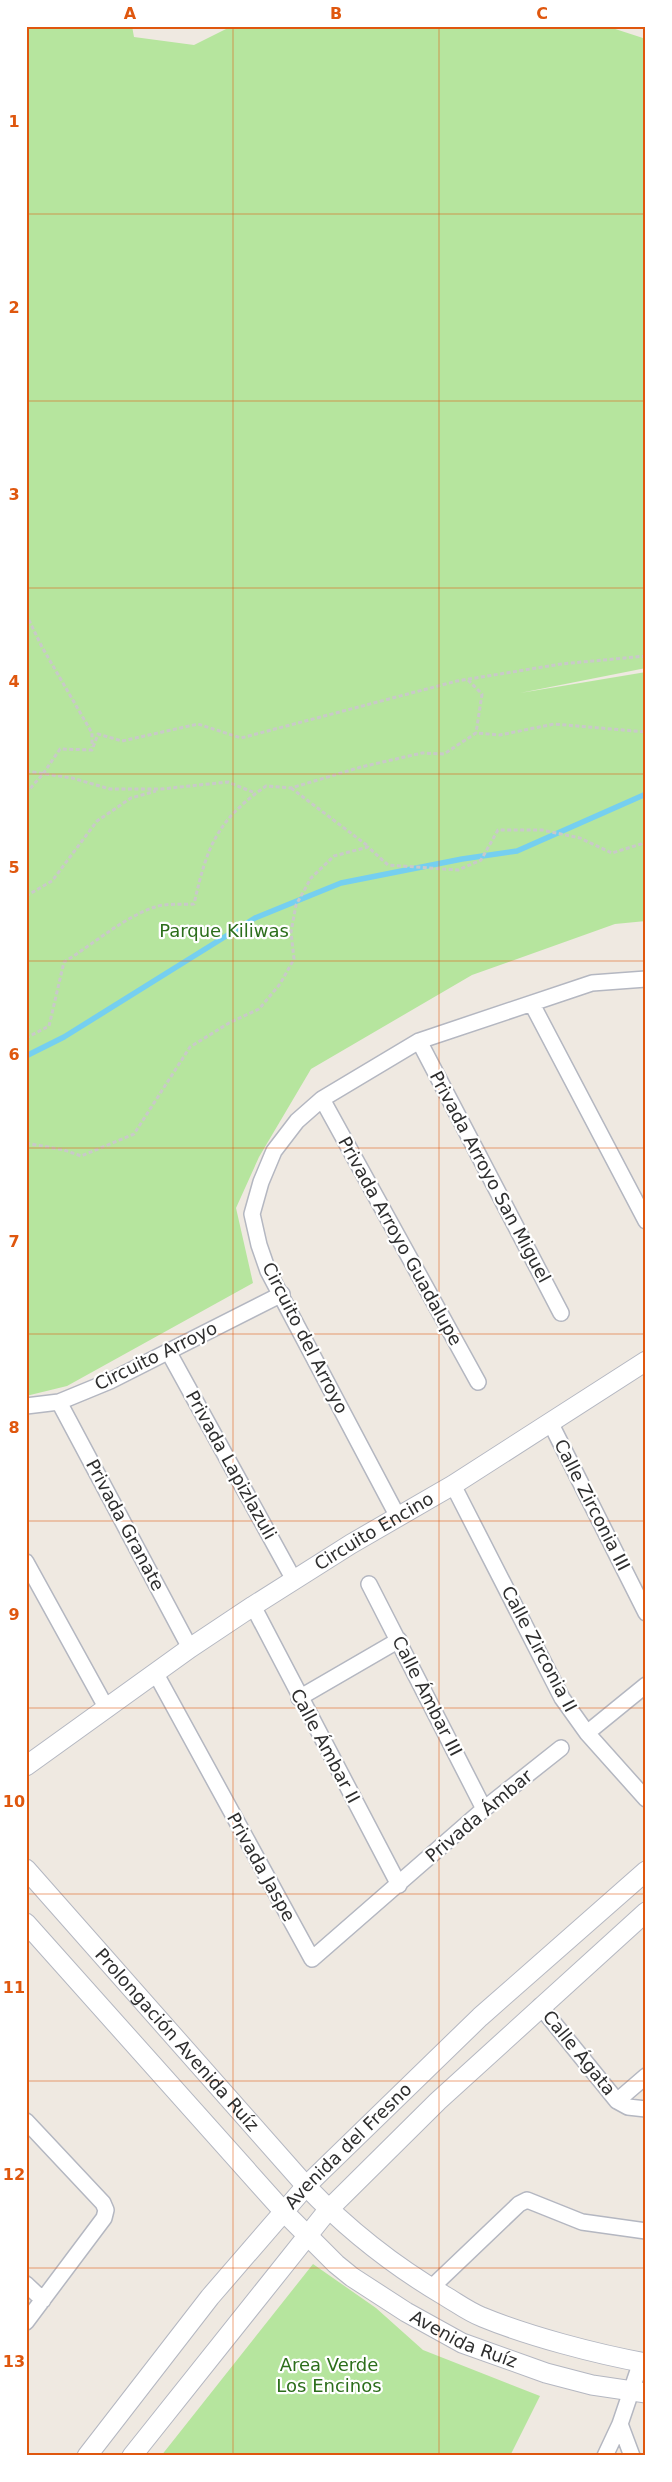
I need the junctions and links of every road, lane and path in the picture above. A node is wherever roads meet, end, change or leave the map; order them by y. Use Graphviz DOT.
graph roads {
  1 [pos="26,614"];
  2 [pos="646,656"];
  3 [pos="467,680"];
  4 [pos="646,732"];
  5 [pos="476,733"];
  6 [pos="92,750"];
  7 [pos="26,771"];
  8 [pos="43,774"];
  9 [pos="291,788"];
  10 [pos="161,789"];
  11 [pos="26,793"];
  12 [pos="255,793"];
  13 [pos="646,840"];
  14 [pos="368,847"];
  15 [pos="26,896"];
  16 [pos="645,981"];
  17 [pos="532,1004"];
  18 [pos="26,1038"];
  19 [pos="419,1041"];
  20 [pos="322,1099"];
  21 [pos="26,1143"];
  22 [pos="646,1221"];
  23 [pos="282,1294"];
  24 [pos="561,1313"];
  25 [pos="168,1351"];
  26 [pos="644,1366"];
  27 [pos="478,1382"];
  28 [pos="59,1402"];
  29 [pos="26,1406"];
  30 [pos="551,1424"];
  31 [pos="453,1485"];
  32 [pos="398,1517"];
  33 [pos="26,1562"];
  34 [pos="294,1580"];
  35 [pos="369,1584"];
  36 [pos="253,1606"];
  37 [pos="646,1613"];
  38 [pos="398,1640"];
  39 [pos="190,1648"];
  40 [pos="156,1674"];
  41 [pos="646,1685"];
  42 [pos="299,1698"];
  43 [pos="107,1709"];
  44 [pos="587,1733"];
  45 [pos="561,1748"];
  46 [pos="26,1766"];
  47 [pos="646,1799"];
  48 [pos="484,1809"];
  49 [pos="26,1869"];
  50 [pos="646,1871"];
  51 [pos="399,1885"];
  52 [pos="646,1912"];
  53 [pos="26,1923"];
  54 [pos="540,2006"];
  55 [pos="646,2076"];
  56 [pos="617,2101"];
  57 [pos="646,2110"];
  58 [pos="26,2121"];
  59 [pos="306,2186"];
  60 [pos="328,2210"];
  61 [pos="284,2212"];
  62 [pos="646,2231"];
  63 [pos="307,2235"];
  64 [pos="26,2284"];
  65 [pos="431,2288"];
  66 [pos="43,2300"];
  67 [pos="26,2322"];
  68 [pos="644,2363"];
  69 [pos="639,2392"];
  70 [pos="620,2424"];
  71 [pos="87,2456"];
  72 [pos="132,2456"];
  73 [pos="605,2456"];
  74 [pos="632,2456"];
  1 -- 6 [label="path"];
  2 -- 3 [label="path"];
  3 -- 5 [label="path"];
  3 -- 6 [label="path"];
  4 -- 5 [label="path"];
  5 -- 9 [label="path"];
  6 -- 8 [label="path"];
  7 -- 8 [label="path"];
  8 -- 10 [label="path"];
  8 -- 11 [label="path"];
  9 -- 12 [label="path"];
  9 -- 14 [label="path"];
  10 -- 12 [label="path"];
  10 -- 15 [label="path"];
  12 -- 18 [label="path"];
  13 -- 14 [label="path"];
  14 -- 21 [label="path"];
  16 -- 17 [label="street, Circuito del Arroyo"];
  17 -- 19 [label="street, Circuito del Arroyo"];
  17 -- 22 [label="street"];
  19 -- 20 [label="street, Circuito del Arroyo"];
  19 -- 24 [label="street, Privada Arroyo San Miguel"];
  20 -- 23 [label="street, Circuito del Arroyo"];
  20 -- 27 [label="street, Privada Arroyo Guadalupe"];
  23 -- 25 [label="street, Circuito Arroyo"];
  23 -- 32 [label="street, Circuito del Arroyo"];
  25 -- 28 [label="street, Circuito Arroyo"];
  25 -- 34 [label="street, Privada Lapizlazuli"];
  26 -- 30 [label="street, Circuito Encino"];
  28 -- 29 [label="street, Circuito Arroyo"];
  28 -- 39 [label="street, Privada Granate"];
  30 -- 31 [label="street, Circuito Encino"];
  30 -- 37 [label="street, Calle Zirconia III"];
  31 -- 32 [label="street, Circuito Encino"];
  31 -- 44 [label="street, Calle Zirconia II"];
  32 -- 34 [label="street, Circuito Encino"];
  33 -- 43 [label="street"];
  34 -- 36 [label="street, Circuito Encino"];
  35 -- 38 [label="street, Calle Ámbar III"];
  36 -- 39 [label="street, Circuito Encino"];
  36 -- 42 [label="street, Calle Ámbar II"];
  38 -- 42 [label="street"];
  38 -- 48 [label="street, Calle Ámbar III"];
  39 -- 40 [label="street, Circuito Encino"];
  40 -- 43 [label="street, Circuito Encino"];
  40 -- 51 [label="street, Privada Jaspe"];
  41 -- 44 [label="street"];
  42 -- 51 [label="street, Calle Ámbar II"];
  43 -- 46 [label="street, Circuito Encino"];
  44 -- 47 [label="street, Calle Zirconia II"];
  45 -- 48 [label="street, Privada Ámbar"];
  48 -- 51 [label="street, Privada Ámbar"];
  49 -- 59 [label="street, Prolongación Avenida Ruíz"];
  50 -- 59 [label="street, Avenida del Fresno"];
  52 -- 54 [label="street, Avenida del Fresno"];
  53 -- 61 [label="street, Prolongación Avenida Ruíz"];
  54 -- 56 [label="street, Calle Ágata"];
  54 -- 60 [label="street, Avenida del Fresno"];
  55 -- 56 [label="street"];
  56 -- 57 [label="street, Calle Ágata"];
  58 -- 66 [label="street"];
  59 -- 60 [label="street, Prolongación Avenida Ruíz"];
  59 -- 61 [label="street, Avenida del Fresno"];
  60 -- 63 [label="street, Avenida del Fresno"];
  60 -- 65 [label="street, Avenida Ruíz"];
  61 -- 63 [label="street, Prolongación Avenida Ruíz"];
  61 -- 71 [label="street, Avenida del Fresno"];
  62 -- 65 [label="street"];
  63 -- 69 [label="street, Avenida Ruíz"];
  63 -- 72 [label="street, Avenida del Fresno"];
  64 -- 66 [label="street"];
  65 -- 68 [label="street, Avenida Ruíz"];
  66 -- 67 [label="street"];
  68 -- 69 [label="street"];
  69 -- 70 [label="street"];
  70 -- 73 [label="street"];
  70 -- 74 [label="street"];
}
